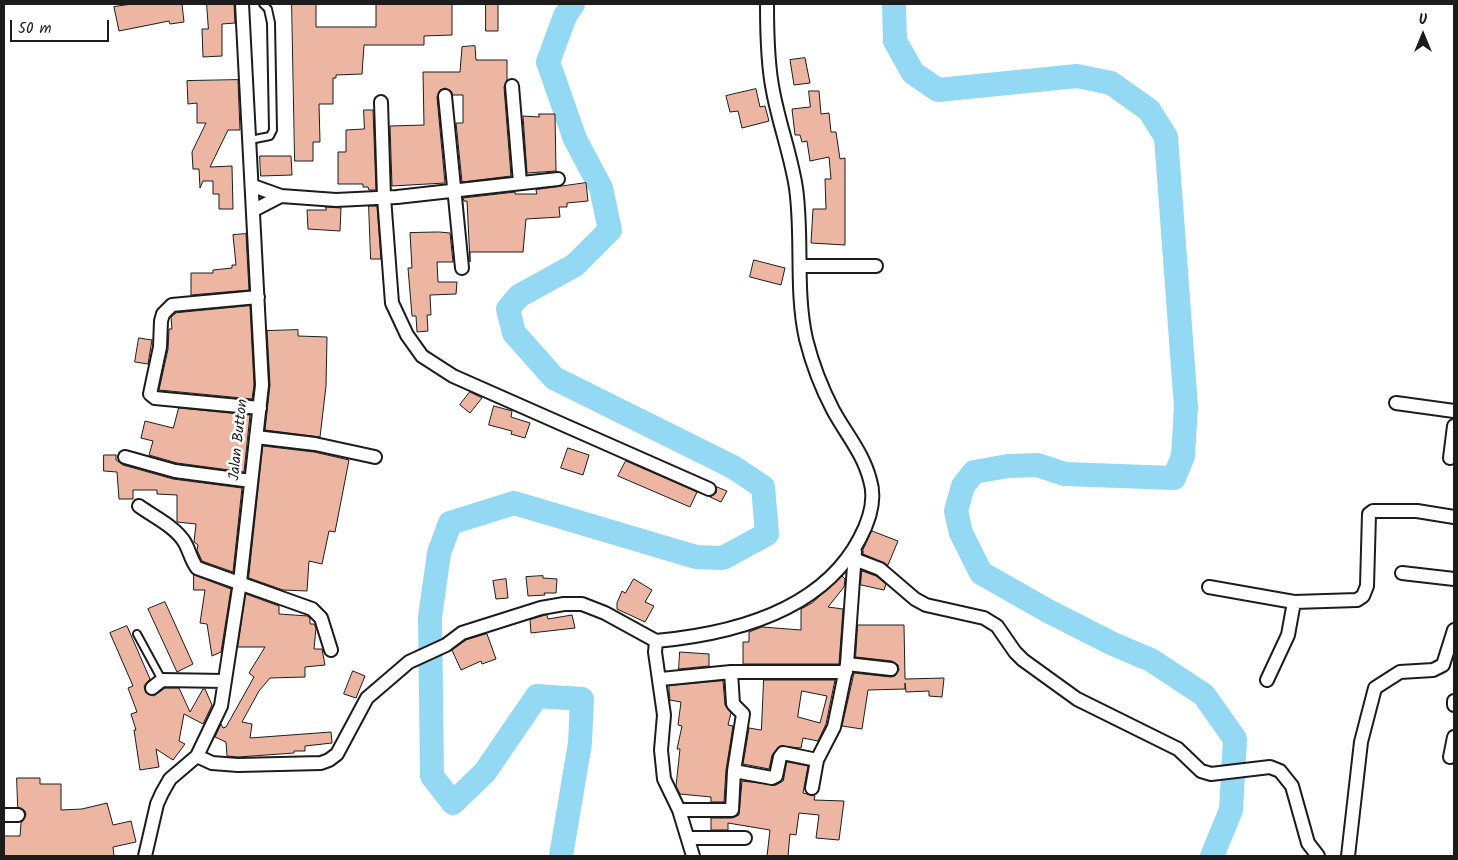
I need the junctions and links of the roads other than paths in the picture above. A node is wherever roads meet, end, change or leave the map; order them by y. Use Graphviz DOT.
graph roads {
  1 [pos="242,4"];
  2 [pos="263,4"];
  3 [pos="768,4"];
  4 [pos="512,86"];
  5 [pos="445,96"];
  6 [pos="381,102"];
  7 [pos="250,140"];
  8 [pos="558,179"];
  9 [pos="520,183"];
  10 [pos="253,186"];
  11 [pos="453,191"];
  12 [pos="281,196"];
  13 [pos="384,197"];
  14 [pos="254,210"];
  15 [pos="800,266"];
  16 [pos="876,266"];
  17 [pos="462,268"];
  18 [pos="258,297"];
  19 [pos="1396,403"];
  20 [pos="260,408"];
  21 [pos="1454,411"];
  22 [pos="1454,426"];
  23 [pos="256,437"];
  24 [pos="125,457"];
  25 [pos="376,457"];
  26 [pos="1450,458"];
  27 [pos="251,481"];
  28 [pos="709,489"];
  29 [pos="139,506"];
  30 [pos="1454,518"];
  31 [pos="855,554"];
  32 [pos="1402,573"];
  33 [pos="1454,579"];
  34 [pos="240,582"];
  35 [pos="1208,587"];
  36 [pos="1294,602"];
  37 [pos="1454,630"];
  38 [pos="138,634"];
  39 [pos="656,641"];
  40 [pos="331,650"];
  41 [pos="846,668"];
  42 [pos="891,669"];
  43 [pos="731,672"];
  44 [pos="661,678"];
  45 [pos="1267,680"];
  46 [pos="224,681"];
  47 [pos="157,684"];
  48 [pos="1454,737"];
  49 [pos="197,756"];
  50 [pos="1450,757"];
  51 [pos="817,760"];
  52 [pos="734,772"];
  53 [pos="812,788"];
  54 [pos="679,810"];
  55 [pos="4,815"];
  56 [pos="18,815"];
  57 [pos="689,838"];
  58 [pos="745,838"];
  59 [pos="145,856"];
  60 [pos="693,856"];
  61 [pos="1318,856"];
  62 [pos="1348,856"];
  1 -- 7 [label="street, Jalan Button"];
  2 -- 7 [label="lane"];
  3 -- 15 [label="street"];
  4 -- 9 [label="street"];
  5 -- 11 [label="street"];
  6 -- 13 [label="street"];
  7 -- 10 [label="street, Jalan Button"];
  8 -- 9 [label="street"];
  9 -- 11 [label="street"];
  10 -- 12 [label="street"];
  10 -- 14 [label="street, Jalan Button"];
  11 -- 13 [label="street"];
  11 -- 17 [label="street"];
  12 -- 13 [label="street"];
  12 -- 14 [label="street"];
  13 -- 28 [label="street"];
  14 -- 18 [label="street, Jalan Button"];
  15 -- 16 [label="street"];
  15 -- 31 [label="street"];
  18 -- 20 [label="street, Jalan Button"];
  18 -- 20 [label="street"];
  19 -- 21 [label="street"];
  20 -- 23 [label="street, Jalan Button"];
  22 -- 26 [label="street"];
  23 -- 25 [label="street"];
  23 -- 27 [label="street, Jalan Button"];
  24 -- 27 [label="street"];
  27 -- 34 [label="street, Jalan Button"];
  29 -- 34 [label="street"];
  30 -- 36 [label="street"];
  31 -- 39 [label="street"];
  31 -- 41 [label="street"];
  31 -- 61 [label="street"];
  32 -- 33 [label="street"];
  34 -- 40 [label="street"];
  34 -- 46 [label="street, Jalan Button"];
  35 -- 36 [label="street"];
  36 -- 45 [label="street"];
  37 -- 62 [label="street"];
  38 -- 47 [label="lane"];
  39 -- 44 [label="street"];
  39 -- 49 [label="street"];
  41 -- 42 [label="street"];
  41 -- 43 [label="street"];
  41 -- 51 [label="street"];
  43 -- 44 [label="street"];
  43 -- 52 [label="street"];
  44 -- 54 [label="street"];
  46 -- 47 [label="street"];
  46 -- 49 [label="street, Jalan Button"];
  48 -- 50 [label="street"];
  49 -- 59 [label="street, Jalan Button"];
  51 -- 52 [label="street"];
  51 -- 53 [label="street"];
  52 -- 54 [label="street"];
  54 -- 57 [label="street"];
  55 -- 56 [label="street"];
  57 -- 58 [label="street"];
  57 -- 60 [label="street"];
}
